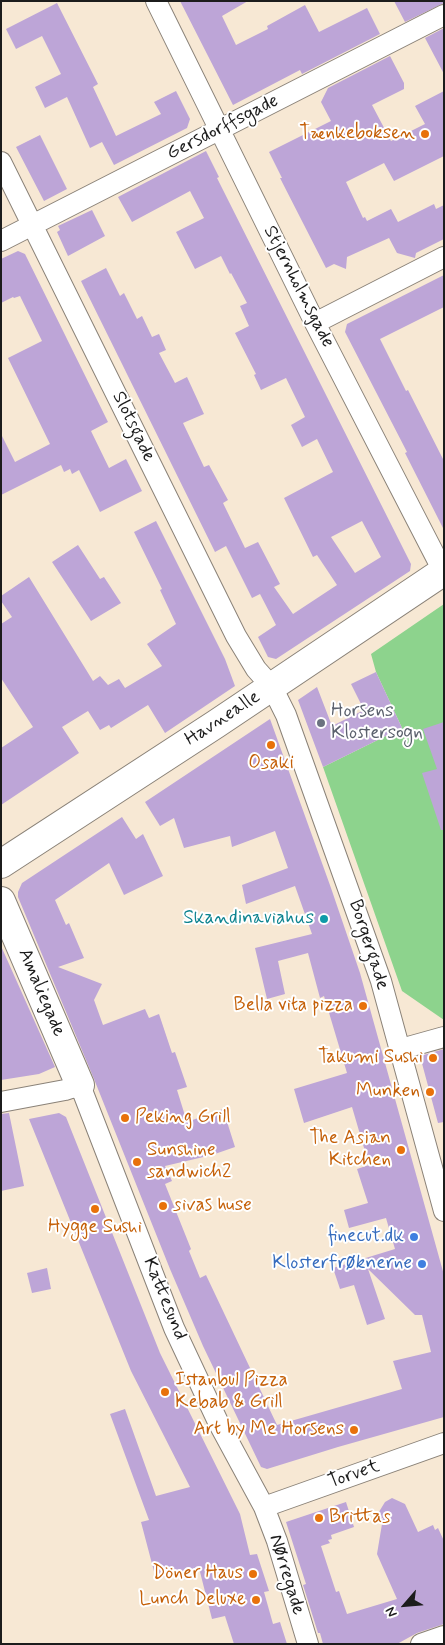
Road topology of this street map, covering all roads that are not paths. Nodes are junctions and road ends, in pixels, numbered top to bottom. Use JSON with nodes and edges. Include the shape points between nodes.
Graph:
{"nodes":[{"id":1,"x":156,"y":1,"type":"edge"},
{"id":2,"x":444,"y":16,"type":"edge"},
{"id":3,"x":220,"y":130,"type":"junction"},
{"id":4,"x":1,"y":162,"type":"edge"},
{"id":5,"x":33,"y":225,"type":"junction"},
{"id":6,"x":1,"y":241,"type":"edge"},
{"id":7,"x":444,"y":257,"type":"edge"},
{"id":8,"x":315,"y":324,"type":"junction"},
{"id":9,"x":444,"y":571,"type":"edge"},
{"id":10,"x":272,"y":687,"type":"junction"},
{"id":11,"x":1,"y":864,"type":"edge"},
{"id":12,"x":1,"y":901,"type":"edge"},
{"id":13,"x":9,"y":940,"type":"edge"},
{"id":14,"x":444,"y":1037,"type":"edge"},
{"id":15,"x":401,"y":1050,"type":"junction"},
{"id":16,"x":80,"y":1084,"type":"junction"},
{"id":17,"x":1,"y":1102,"type":"edge"},
{"id":18,"x":444,"y":1211,"type":"edge"},
{"id":19,"x":444,"y":1443,"type":"edge"},
{"id":20,"x":264,"y":1507,"type":"junction"},
{"id":21,"x":444,"y":1636,"type":"edge"},
{"id":22,"x":308,"y":1644,"type":"edge"},
{"id":23,"x":421,"y":1644,"type":"edge"}],
"edges":[{"from":1,"to":3,"type":"street","name":"Stjernholmsgade"},
{"from":2,"to":3,"type":"street","name":"Gersdorffsgade"},
{"from":3,"to":5,"type":"street","name":"Gersdorffsgade"},
{"from":3,"to":8,"type":"street","name":"Stjernholmsgade"},
{"from":4,"to":5,"type":"street","name":"Slotsgade"},
{"from":5,"to":6,"type":"street","name":"Gersdorffsgade"},
{"from":5,"to":10,"type":"street","name":"Slotsgade","via":[[236,636],[256,669]]},
{"from":7,"to":8,"type":"street"},
{"from":8,"to":9,"type":"street","name":"Stjernholmsgade"},
{"from":9,"to":10,"type":"street","name":"Havnealle"},
{"from":10,"to":11,"type":"street","name":"Havnealle"},
{"from":10,"to":15,"type":"street","name":"Borgergade","via":[[286,715],[354,901]]},
{"from":12,"to":13,"type":"street","name":"Amaliegade"},
{"from":13,"to":16,"type":"street","name":"Amaliegade"},
{"from":14,"to":15,"type":"street"},
{"from":15,"to":18,"type":"street","name":"Borgergade"},
{"from":16,"to":17,"type":"street","via":[[65,1090]]},
{"from":16,"to":20,"type":"street","name":"Kattesund","via":[[174,1328]]},
{"from":19,"to":20,"type":"street","name":"Torvet"},
{"from":20,"to":22,"type":"street","name":"Nørregade"},
{"from":21,"to":23,"type":"street"}]}
